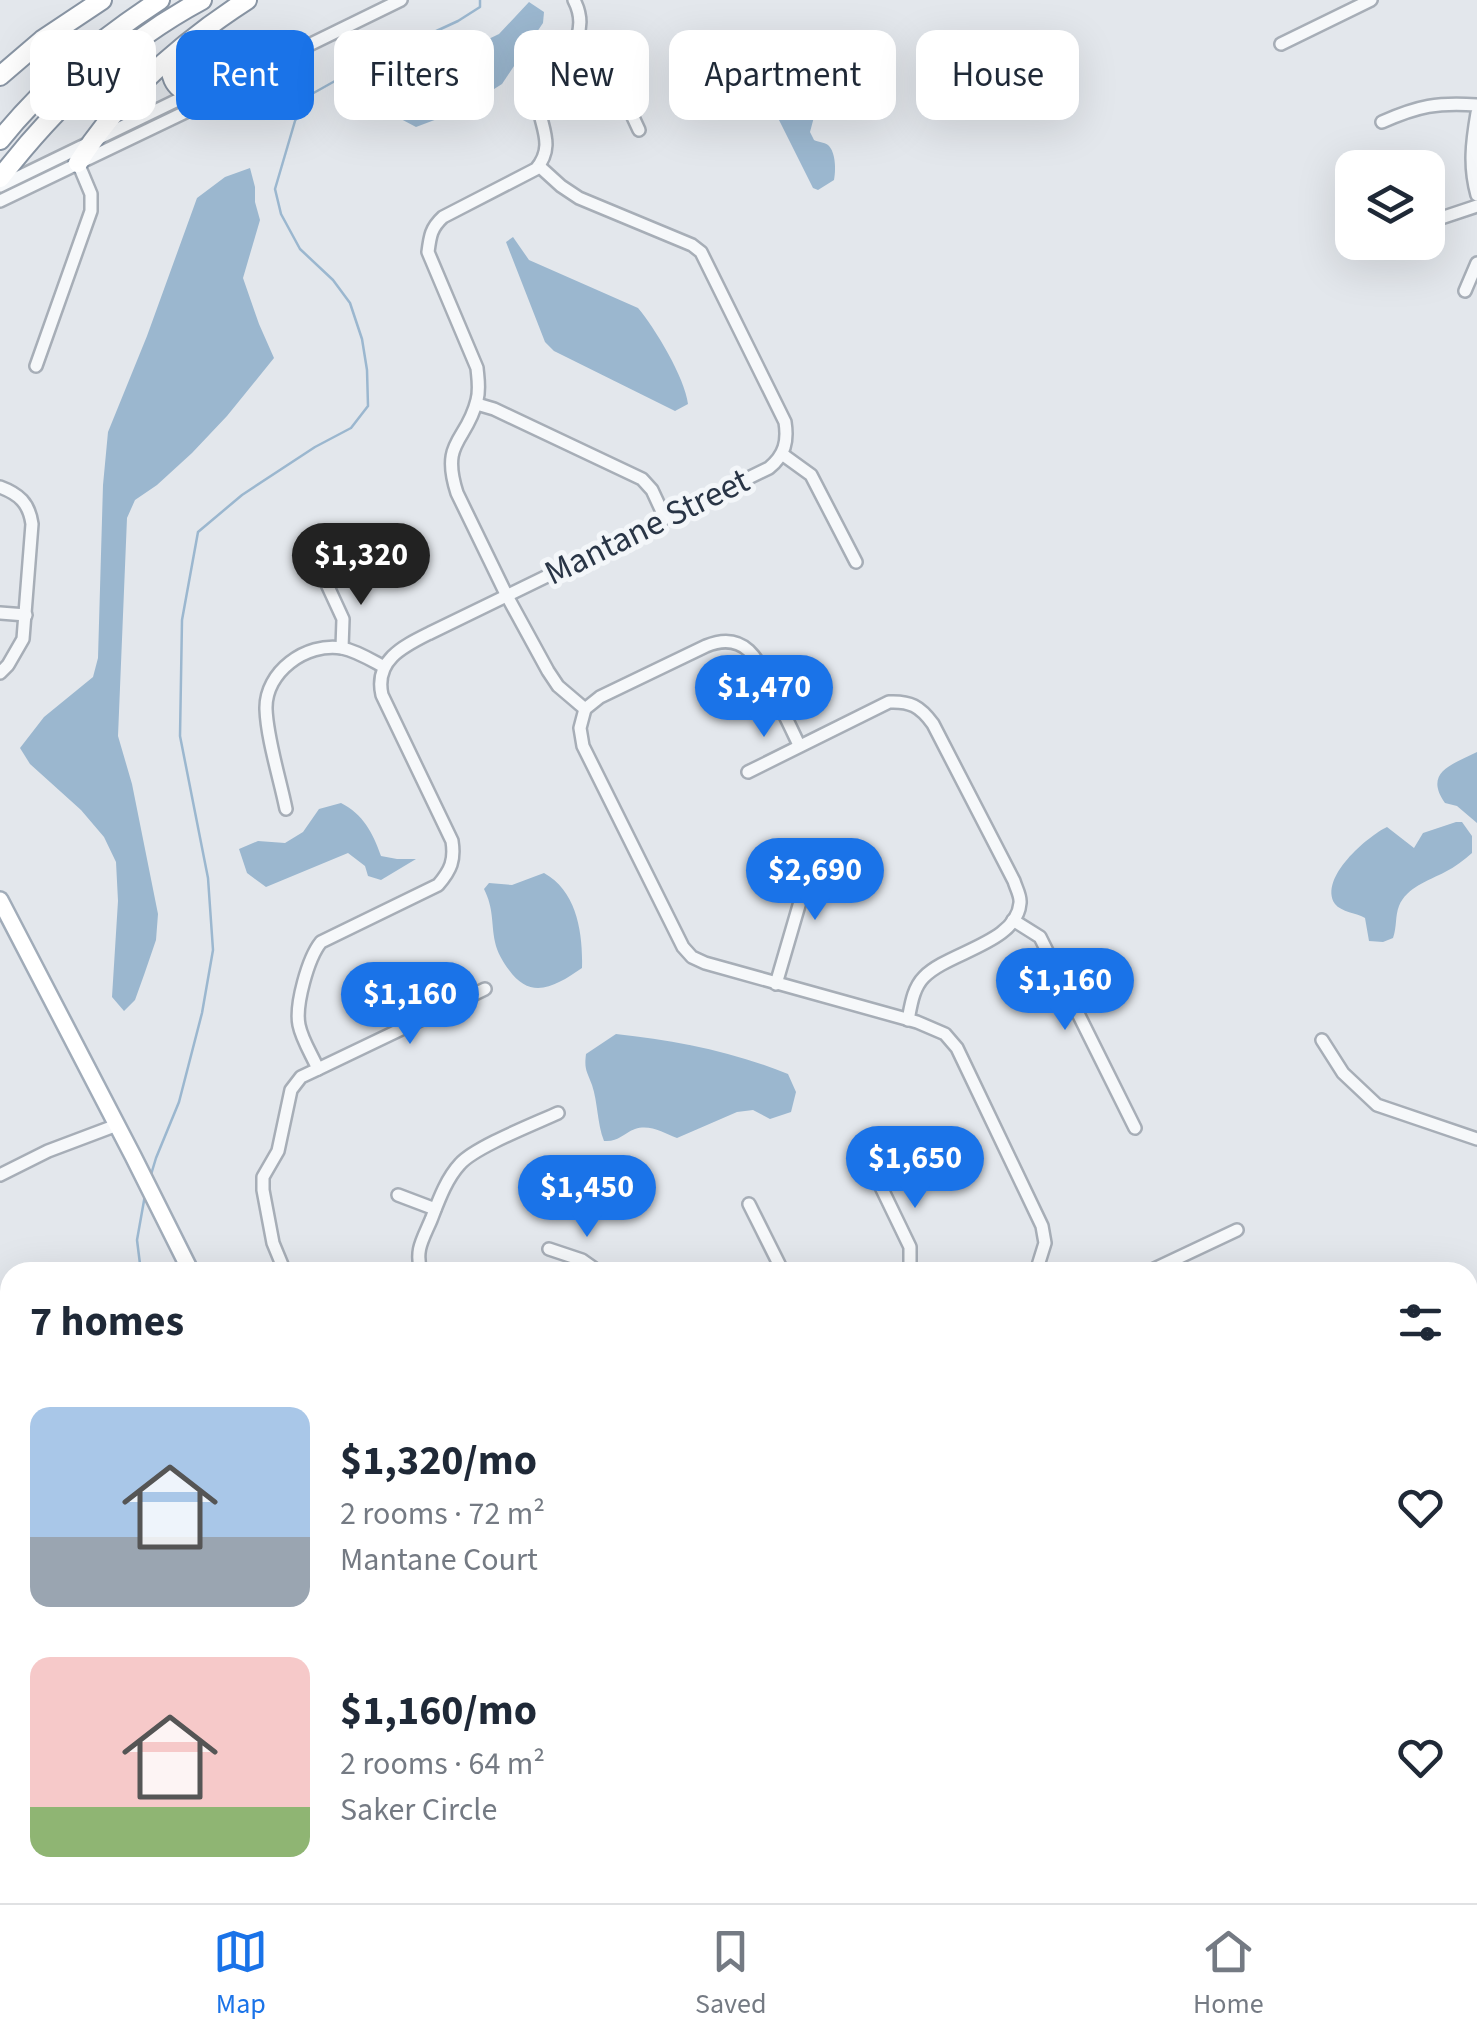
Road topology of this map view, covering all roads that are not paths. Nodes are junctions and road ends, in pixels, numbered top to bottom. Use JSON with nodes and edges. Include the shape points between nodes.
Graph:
{"nodes":[{"id":1,"x":102,"y":0,"type":"edge"},
{"id":2,"x":160,"y":0,"type":"edge"},
{"id":3,"x":202,"y":0,"type":"edge"},
{"id":4,"x":246,"y":0,"type":"edge"},
{"id":5,"x":401,"y":0,"type":"edge"},
{"id":6,"x":574,"y":0,"type":"edge"},
{"id":7,"x":1371,"y":0,"type":"edge"},
{"id":8,"x":580,"y":30,"type":"edge"},
{"id":9,"x":314,"y":43,"type":"edge"},
{"id":10,"x":1281,"y":44,"type":"dead end"},
{"id":11,"x":172,"y":57,"type":"junction"},
{"id":12,"x":0,"y":76,"type":"edge"},
{"id":13,"x":176,"y":83,"type":"edge"},
{"id":14,"x":176,"y":100,"type":"edge"},
{"id":15,"x":1477,"y":109,"type":"edge"},
{"id":16,"x":176,"y":116,"type":"edge"},
{"id":17,"x":543,"y":120,"type":"edge"},
{"id":18,"x":634,"y":120,"type":"edge"},
{"id":19,"x":1382,"y":122,"type":"dead end"},
{"id":20,"x":639,"y":130,"type":"dead end"},
{"id":21,"x":0,"y":140,"type":"edge"},
{"id":22,"x":92,"y":141,"type":"junction"},
{"id":23,"x":78,"y":163,"type":"junction"},
{"id":24,"x":539,"y":166,"type":"junction"},
{"id":25,"x":0,"y":178,"type":"edge"},
{"id":26,"x":0,"y":186,"type":"edge"},
{"id":27,"x":1477,"y":195,"type":"edge"},
{"id":28,"x":0,"y":201,"type":"edge"},
{"id":29,"x":1477,"y":206,"type":"edge"},
{"id":30,"x":1445,"y":217,"type":"edge"},
{"id":31,"x":1477,"y":263,"type":"edge"},
{"id":32,"x":1465,"y":291,"type":"dead end"},
{"id":33,"x":36,"y":366,"type":"dead end"},
{"id":34,"x":477,"y":404,"type":"junction"},
{"id":35,"x":782,"y":454,"type":"junction"},
{"id":36,"x":0,"y":487,"type":"edge"},
{"id":37,"x":665,"y":518,"type":"junction"},
{"id":38,"x":856,"y":562,"type":"dead end"},
{"id":39,"x":325,"y":580,"type":"dead end"},
{"id":40,"x":507,"y":596,"type":"junction"},
{"id":41,"x":0,"y":612,"type":"edge"},
{"id":42,"x":26,"y":615,"type":"junction"},
{"id":43,"x":342,"y":648,"type":"junction"},
{"id":44,"x":384,"y":668,"type":"junction"},
{"id":45,"x":0,"y":674,"type":"edge"},
{"id":46,"x":586,"y":710,"type":"junction"},
{"id":47,"x":799,"y":745,"type":"junction"},
{"id":48,"x":748,"y":772,"type":"dead end"},
{"id":49,"x":286,"y":809,"type":"dead end"},
{"id":50,"x":856,"y":860,"type":"dead end"},
{"id":51,"x":0,"y":900,"type":"edge"},
{"id":52,"x":4,"y":918,"type":"edge"},
{"id":53,"x":1013,"y":920,"type":"junction"},
{"id":54,"x":776,"y":984,"type":"junction"},
{"id":55,"x":485,"y":989,"type":"dead end"},
{"id":56,"x":908,"y":1020,"type":"junction"},
{"id":57,"x":1322,"y":1040,"type":"dead end"},
{"id":58,"x":318,"y":1069,"type":"junction"},
{"id":59,"x":558,"y":1113,"type":"dead end"},
{"id":60,"x":117,"y":1125,"type":"junction"},
{"id":61,"x":1134,"y":1128,"type":"dead end"},
{"id":62,"x":1477,"y":1139,"type":"edge"},
{"id":63,"x":868,"y":1160,"type":"dead end"},
{"id":64,"x":0,"y":1175,"type":"edge"},
{"id":65,"x":398,"y":1195,"type":"dead end"},
{"id":66,"x":749,"y":1204,"type":"dead end"},
{"id":67,"x":434,"y":1208,"type":"junction"},
{"id":68,"x":1237,"y":1230,"type":"dead end"},
{"id":69,"x":549,"y":1249,"type":"dead end"},
{"id":70,"x":186,"y":1262,"type":"edge"},
{"id":71,"x":281,"y":1262,"type":"edge"},
{"id":72,"x":418,"y":1262,"type":"edge"},
{"id":73,"x":585,"y":1262,"type":"edge"},
{"id":74,"x":778,"y":1262,"type":"edge"},
{"id":75,"x":911,"y":1262,"type":"edge"},
{"id":76,"x":1040,"y":1262,"type":"edge"},
{"id":77,"x":1169,"y":1262,"type":"edge"}],
"edges":[{"from":1,"to":12,"type":"highway"},
{"from":2,"to":21,"type":"highway","via":[[86,54]]},
{"from":3,"to":25,"type":"highway","via":[[97,72],[46,120]]},
{"from":4,"to":11,"type":"highway"},
{"from":5,"to":9,"type":"street"},
{"from":6,"to":8,"type":"street"},
{"from":7,"to":10,"type":"street"},
{"from":11,"to":13,"type":"highway"},
{"from":11,"to":22,"type":"highway"},
{"from":14,"to":22,"type":"street"},
{"from":15,"to":19,"type":"street","via":[[1427,105]]},
{"from":15,"to":27,"type":"street","via":[[1471,158]]},
{"from":16,"to":23,"type":"street"},
{"from":17,"to":24,"type":"street"},
{"from":18,"to":20,"type":"street"},
{"from":22,"to":23,"type":"highway"},
{"from":22,"to":26,"type":"street"},
{"from":23,"to":28,"type":"street"},
{"from":23,"to":33,"type":"street","via":[[91,211]]},
{"from":24,"to":34,"type":"street","via":[[443,216],[430,233],[428,252],[476,368]]},
{"from":24,"to":35,"type":"street","via":[[579,198],[701,252],[785,422]]},
{"from":29,"to":30,"type":"street"},
{"from":31,"to":32,"type":"street"},
{"from":34,"to":37,"type":"street","via":[[642,480]]},
{"from":34,"to":40,"type":"street","via":[[452,452],[452,478]]},
{"from":35,"to":37,"type":"street","name":"Mantane Street","via":[[769,468]]},
{"from":35,"to":38,"type":"street","via":[[811,475]]},
{"from":36,"to":42,"type":"street","via":[[22,499],[30,514]]},
{"from":37,"to":40,"type":"street","name":"Mantane Street"},
{"from":39,"to":43,"type":"street","via":[[343,619]]},
{"from":40,"to":44,"type":"street","name":"Mantane Street","via":[[404,646]]},
{"from":40,"to":46,"type":"street","via":[[558,686]]},
{"from":41,"to":42,"type":"street"},
{"from":42,"to":45,"type":"street","via":[[23,638]]},
{"from":43,"to":44,"type":"street"},
{"from":43,"to":49,"type":"street","via":[[296,658],[269,692],[266,707]]},
{"from":44,"to":58,"type":"street","via":[[382,695],[452,841],[453,860],[438,884],[314,950],[298,1021]]},
{"from":46,"to":47,"type":"street","via":[[706,646],[730,642],[757,660]]},
{"from":46,"to":54,"type":"street","via":[[583,746],[683,947],[698,960]]},
{"from":47,"to":48,"type":"street"},
{"from":47,"to":53,"type":"street","via":[[888,702],[922,708],[1014,881],[1021,901]]},
{"from":50,"to":54,"type":"street","via":[[802,895]]},
{"from":51,"to":52,"type":"main road"},
{"from":52,"to":60,"type":"main road"},
{"from":53,"to":56,"type":"street","via":[[1004,932],[928,973],[915,990]]},
{"from":53,"to":61,"type":"street","via":[[1040,937]]},
{"from":54,"to":56,"type":"street"},
{"from":55,"to":58,"type":"street"},
{"from":56,"to":76,"type":"street","via":[[945,1034],[958,1048],[1044,1231]]},
{"from":57,"to":62,"type":"street","via":[[1377,1105]]},
{"from":58,"to":71,"type":"street","via":[[292,1090],[278,1151],[263,1177]]},
{"from":59,"to":67,"type":"street","via":[[460,1163]]},
{"from":60,"to":64,"type":"street"},
{"from":60,"to":70,"type":"main road"},
{"from":63,"to":75,"type":"street"},
{"from":65,"to":67,"type":"street"},
{"from":66,"to":74,"type":"street"},
{"from":67,"to":72,"type":"street"},
{"from":68,"to":77,"type":"street"},
{"from":69,"to":73,"type":"street"}]}
